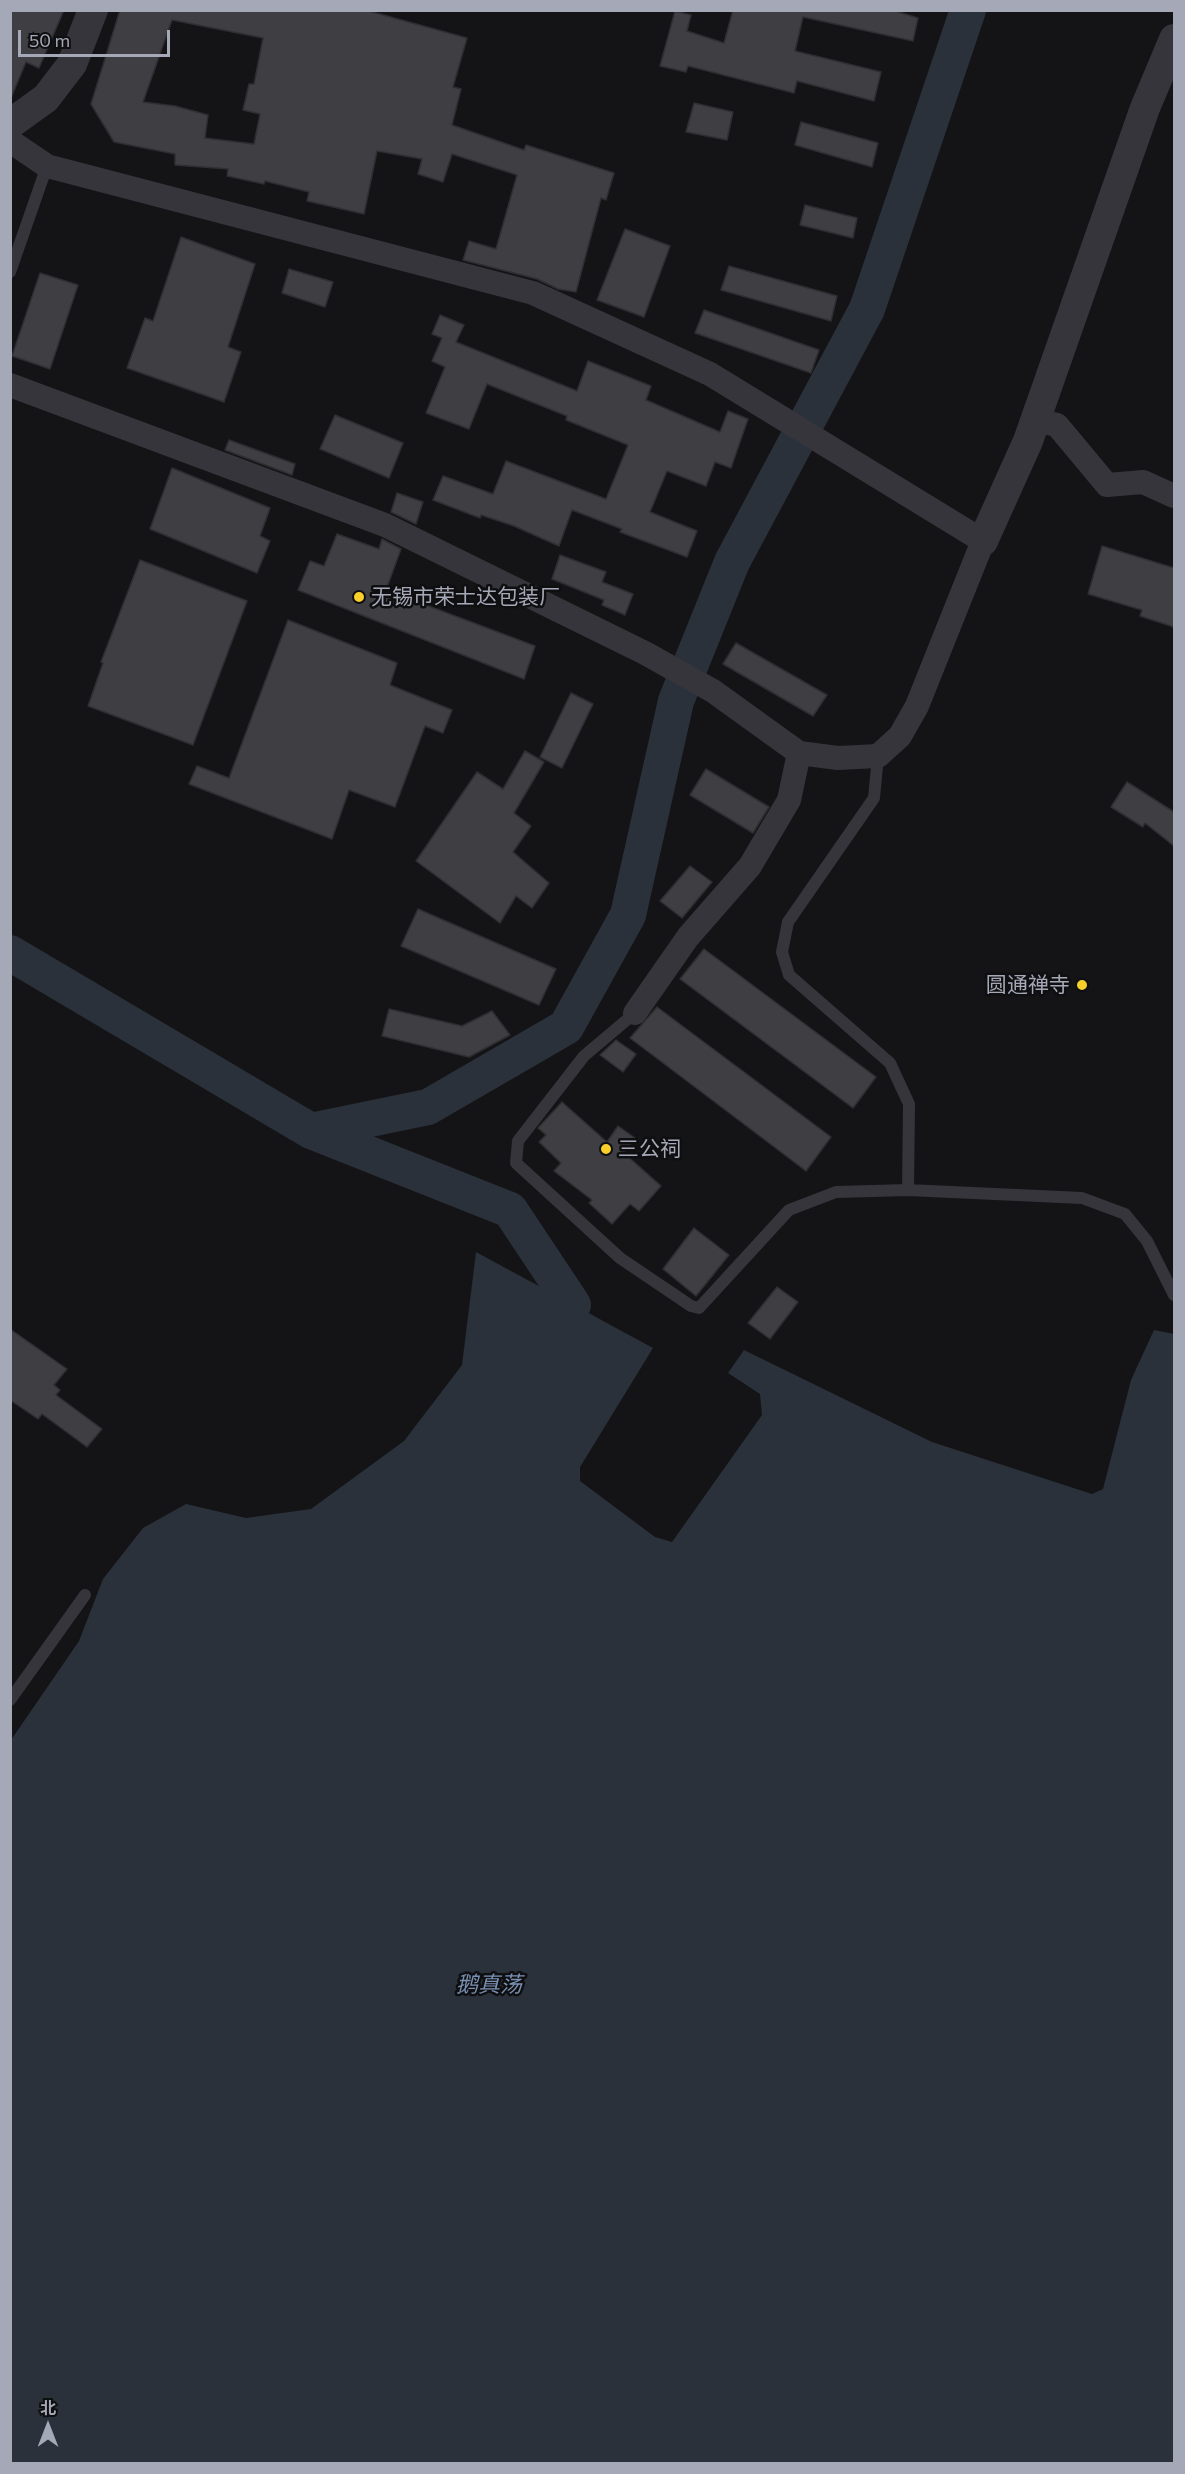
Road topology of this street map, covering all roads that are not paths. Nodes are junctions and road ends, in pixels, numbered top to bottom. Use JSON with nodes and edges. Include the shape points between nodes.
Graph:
{"nodes":[{"id":1,"x":93,"y":10,"type":"edge"},
{"id":2,"x":1174,"y":39,"type":"edge"},
{"id":3,"x":10,"y":124,"type":"edge"},
{"id":4,"x":10,"y":141,"type":"edge"},
{"id":5,"x":46,"y":166,"type":"junction"},
{"id":6,"x":10,"y":272,"type":"edge"},
{"id":7,"x":10,"y":385,"type":"edge"},
{"id":8,"x":1035,"y":420,"type":"junction"},
{"id":9,"x":1174,"y":496,"type":"edge"},
{"id":10,"x":983,"y":541,"type":"junction"},
{"id":11,"x":799,"y":753,"type":"junction"},
{"id":12,"x":879,"y":756,"type":"junction"},
{"id":13,"x":636,"y":1013,"type":"joint"},
{"id":14,"x":908,"y":1190,"type":"junction"},
{"id":15,"x":1174,"y":1295,"type":"edge"},
{"id":16,"x":85,"y":1595,"type":"dead end"},
{"id":17,"x":10,"y":1700,"type":"edge"}],
"edges":[{"from":1,"to":3,"type":"street","via":[[72,64],[46,98]]},
{"from":2,"to":8,"type":"street","via":[[1145,108]]},
{"from":4,"to":5,"type":"street"},
{"from":5,"to":6,"type":"lane"},
{"from":5,"to":10,"type":"street","via":[[532,293],[710,374]]},
{"from":7,"to":11,"type":"street","via":[[385,525],[645,653],[713,691]]},
{"from":8,"to":9,"type":"street","via":[[1057,425],[1107,485],[1143,482]]},
{"from":8,"to":10,"type":"street"},
{"from":10,"to":12,"type":"street","via":[[917,706],[900,736]]},
{"from":11,"to":12,"type":"street","via":[[838,758]]},
{"from":11,"to":13,"type":"street","via":[[789,800],[750,866],[688,937]]},
{"from":12,"to":14,"type":"lane","via":[[874,798],[788,922],[782,952],[789,975],[890,1063],[909,1104]]},
{"from":13,"to":14,"type":"lane","via":[[584,1056],[518,1142],[516,1163],[621,1258],[691,1306],[699,1308],[789,1210],[836,1192]]},
{"from":14,"to":15,"type":"lane","via":[[1082,1198],[1125,1214],[1148,1241]]},
{"from":16,"to":17,"type":"lane"}]}
